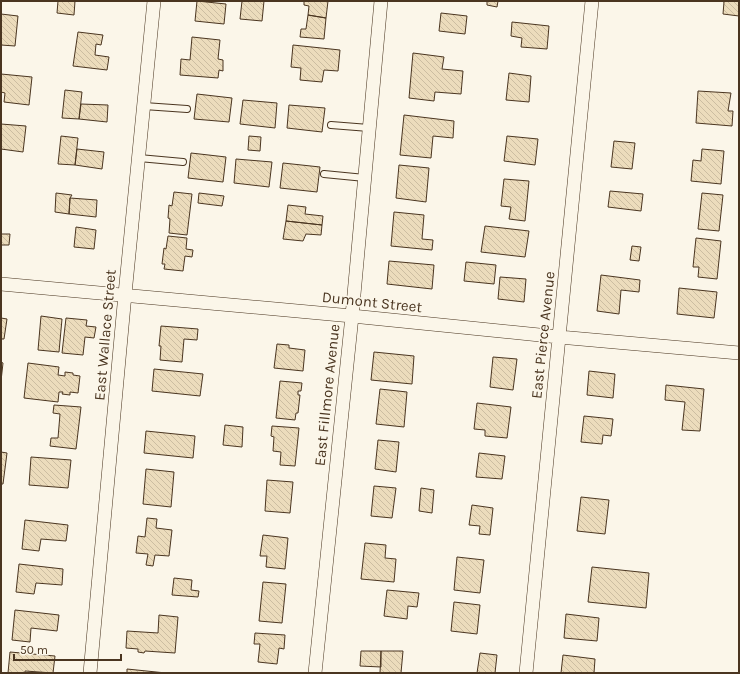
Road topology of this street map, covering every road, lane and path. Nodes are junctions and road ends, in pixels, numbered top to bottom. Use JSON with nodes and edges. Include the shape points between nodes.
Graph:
{"nodes":[{"id":1,"x":154,"y":1,"type":"edge"},
{"id":2,"x":381,"y":1,"type":"edge"},
{"id":3,"x":592,"y":1,"type":"edge"},
{"id":4,"x":144,"y":106,"type":"junction"},
{"id":5,"x":187,"y":109,"type":"dead end"},
{"id":6,"x":331,"y":125,"type":"dead end"},
{"id":7,"x":369,"y":128,"type":"junction"},
{"id":8,"x":139,"y":158,"type":"junction"},
{"id":9,"x":183,"y":162,"type":"dead end"},
{"id":10,"x":324,"y":174,"type":"dead end"},
{"id":11,"x":364,"y":178,"type":"junction"},
{"id":12,"x":1,"y":284,"type":"edge"},
{"id":13,"x":124,"y":294,"type":"junction"},
{"id":14,"x":352,"y":316,"type":"junction"},
{"id":15,"x":559,"y":337,"type":"junction"},
{"id":16,"x":739,"y":353,"type":"edge"},
{"id":17,"x":90,"y":673,"type":"edge"},
{"id":18,"x":315,"y":673,"type":"edge"},
{"id":19,"x":526,"y":673,"type":"edge"}],
"edges":[{"from":1,"to":4,"type":"street","name":"East Wallace Street"},
{"from":2,"to":7,"type":"street","name":"East Fillmore Avenue"},
{"from":3,"to":15,"type":"street","name":"East Pierce Avenue"},
{"from":4,"to":5,"type":"lane"},
{"from":4,"to":8,"type":"street","name":"East Wallace Street"},
{"from":6,"to":7,"type":"lane"},
{"from":7,"to":11,"type":"street","name":"East Fillmore Avenue"},
{"from":8,"to":9,"type":"lane"},
{"from":8,"to":13,"type":"street","name":"East Wallace Street"},
{"from":10,"to":11,"type":"lane"},
{"from":11,"to":14,"type":"street","name":"East Fillmore Avenue"},
{"from":12,"to":13,"type":"street","name":"Dumont Street"},
{"from":13,"to":14,"type":"street","name":"Dumont Street"},
{"from":13,"to":17,"type":"street","name":"East Wallace Street"},
{"from":14,"to":15,"type":"street","name":"Dumont Street"},
{"from":14,"to":18,"type":"street","name":"East Fillmore Avenue"},
{"from":15,"to":16,"type":"street","name":"Dumont Street"},
{"from":15,"to":19,"type":"street","name":"East Pierce Avenue"}]}
